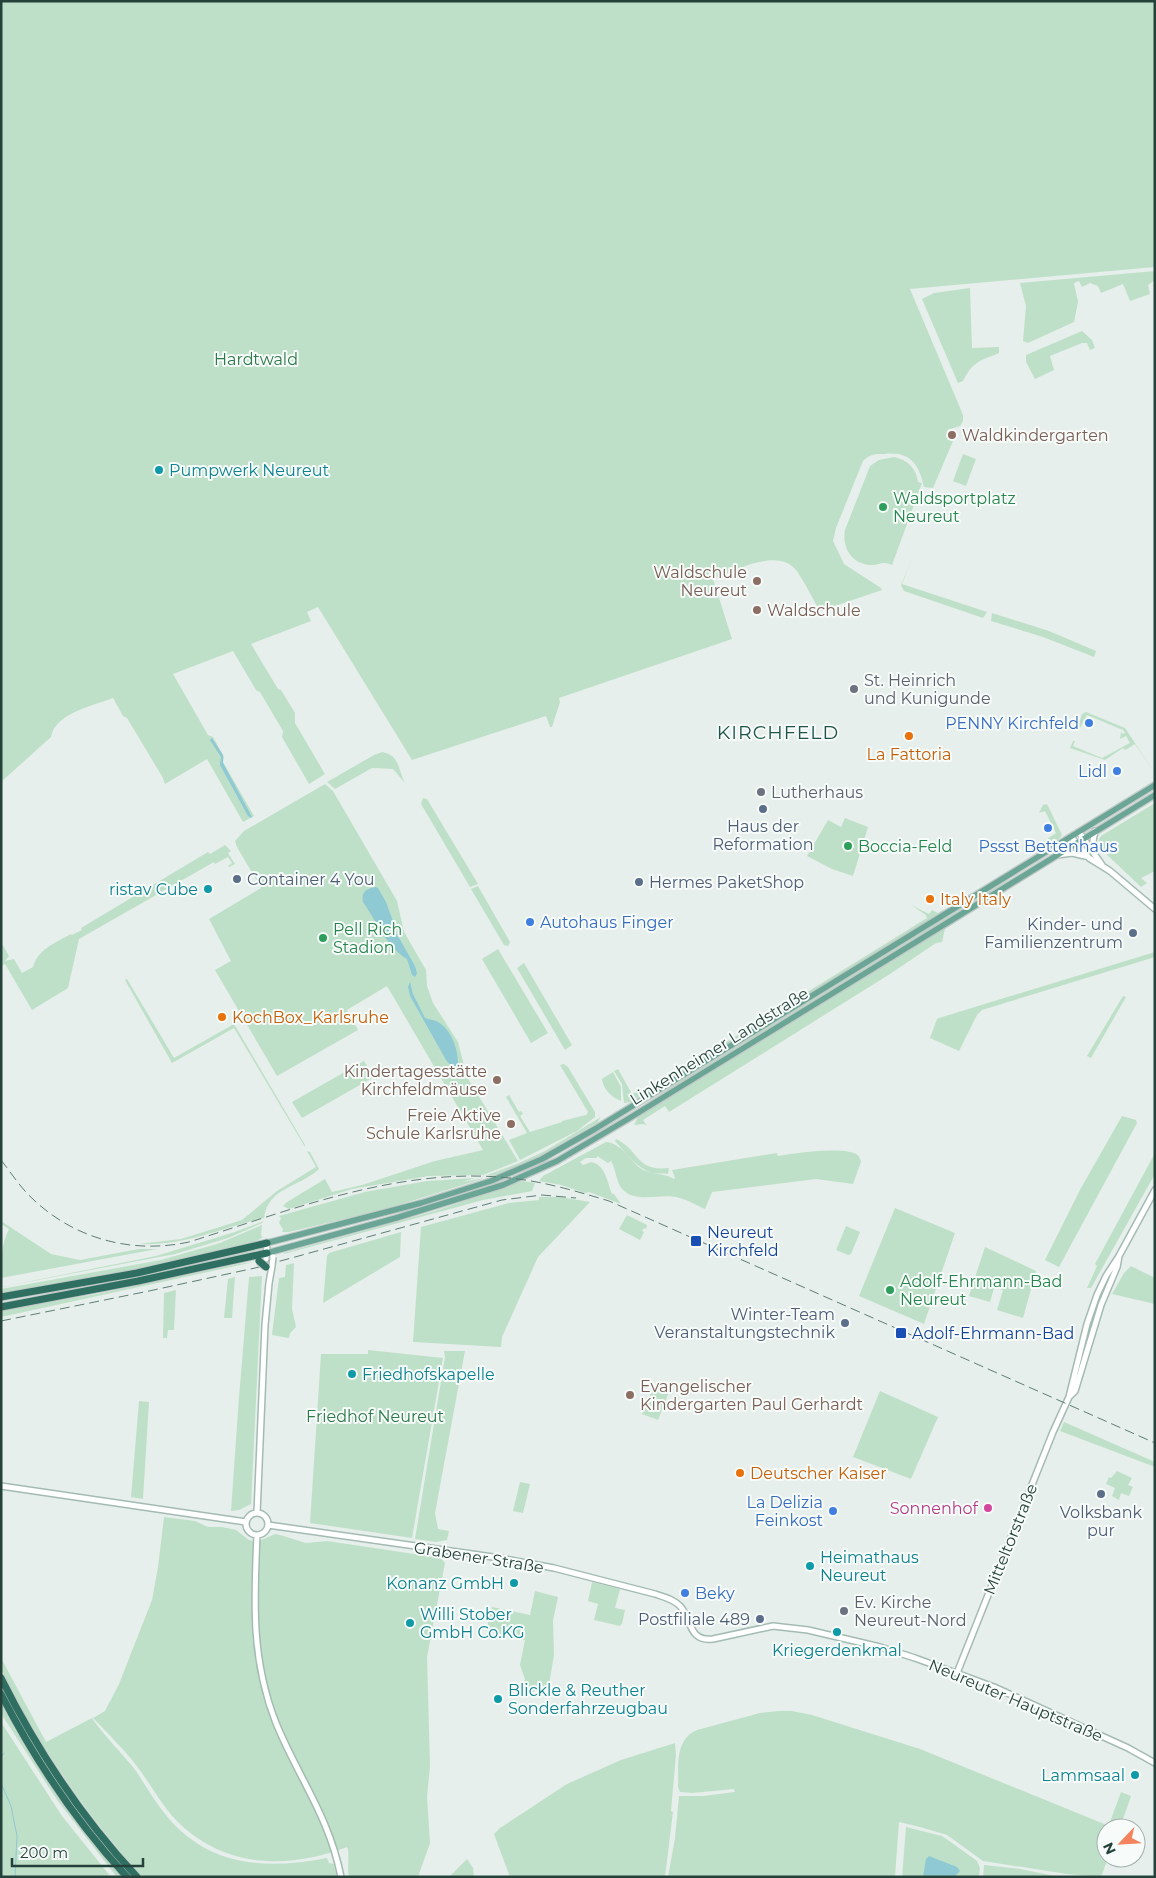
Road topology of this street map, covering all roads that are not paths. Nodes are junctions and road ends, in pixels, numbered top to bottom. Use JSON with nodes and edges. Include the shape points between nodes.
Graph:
{"nodes":[{"id":1,"x":1155,"y":785,"type":"edge"},
{"id":2,"x":1155,"y":794,"type":"edge"},
{"id":3,"x":1095,"y":831,"type":"junction"},
{"id":4,"x":1079,"y":832,"type":"junction"},
{"id":5,"x":1071,"y":837,"type":"junction"},
{"id":6,"x":1083,"y":839,"type":"junction"},
{"id":7,"x":1076,"y":843,"type":"junction"},
{"id":8,"x":1056,"y":855,"type":"junction"},
{"id":9,"x":1096,"y":855,"type":"junction"},
{"id":10,"x":1089,"y":858,"type":"junction"},
{"id":11,"x":1102,"y":865,"type":"junction"},
{"id":12,"x":1155,"y":909,"type":"edge"},
{"id":13,"x":1155,"y":1190,"type":"edge"},
{"id":14,"x":270,"y":1242,"type":"junction"},
{"id":15,"x":268,"y":1256,"type":"junction"},
{"id":16,"x":246,"y":1258,"type":"junction"},
{"id":17,"x":269,"y":1266,"type":"junction"},
{"id":18,"x":1,"y":1297,"type":"edge"},
{"id":19,"x":1,"y":1307,"type":"edge"},
{"id":20,"x":1,"y":1486,"type":"edge"},
{"id":21,"x":257,"y":1513,"type":"junction"},
{"id":22,"x":246,"y":1522,"type":"junction"},
{"id":23,"x":268,"y":1525,"type":"junction"},
{"id":24,"x":257,"y":1535,"type":"junction"},
{"id":25,"x":683,"y":1610,"type":"joint"},
{"id":26,"x":957,"y":1673,"type":"junction"},
{"id":27,"x":1,"y":1678,"type":"edge"},
{"id":28,"x":1,"y":1694,"type":"edge"},
{"id":29,"x":1155,"y":1763,"type":"edge"},
{"id":30,"x":127,"y":1877,"type":"edge"},
{"id":31,"x":137,"y":1877,"type":"edge"},
{"id":32,"x":341,"y":1877,"type":"edge"}],
"edges":[{"from":1,"to":4,"type":"main road","name":"Linkenheimer Landstraße"},
{"from":2,"to":3,"type":"main road","name":"Linkenheimer Landstraße"},
{"from":3,"to":6,"type":"main road","name":"Linkenheimer Landstraße"},
{"from":3,"to":9,"type":"street"},
{"from":4,"to":5,"type":"main road","name":"Linkenheimer Landstraße"},
{"from":4,"to":6,"type":"street"},
{"from":5,"to":7,"type":"street"},
{"from":5,"to":14,"type":"main road","name":"Linkenheimer Landstraße","via":[[542,1159],[499,1178],[430,1200]]},
{"from":6,"to":7,"type":"main road","name":"Linkenheimer Landstraße"},
{"from":6,"to":9,"type":"street"},
{"from":7,"to":8,"type":"main road","name":"Linkenheimer Landstraße"},
{"from":7,"to":10,"type":"street"},
{"from":8,"to":10,"type":"street","via":[[1075,853]]},
{"from":8,"to":15,"type":"main road","name":"Linkenheimer Landstraße","via":[[539,1170],[503,1185]]},
{"from":9,"to":11,"type":"street"},
{"from":10,"to":11,"type":"street"},
{"from":11,"to":12,"type":"street"},
{"from":13,"to":26,"type":"street","name":"Mitteltorstraße","via":[[1119,1256],[1076,1387],[1065,1406]]},
{"from":14,"to":15,"type":"street"},
{"from":14,"to":18,"type":"highway","via":[[137,1273]]},
{"from":15,"to":16,"type":"highway"},
{"from":15,"to":16,"type":"highway"},
{"from":15,"to":17,"type":"highway","bridge":true},
{"from":15,"to":17,"type":"street","bridge":true},
{"from":16,"to":19,"type":"highway"},
{"from":17,"to":21,"type":"street"},
{"from":20,"to":22,"type":"street"},
{"from":21,"to":22,"type":"street","via":[[249,1516]]},
{"from":21,"to":23,"type":"street","via":[[264,1516]]},
{"from":22,"to":24,"type":"street","via":[[248,1530]]},
{"from":23,"to":24,"type":"street"},
{"from":23,"to":25,"type":"street","name":"Grabener Straße","via":[[537,1565],[664,1596]]},
{"from":24,"to":32,"type":"street","via":[[255,1632],[264,1687],[276,1724],[326,1826]]},
{"from":25,"to":26,"type":"street","name":"Neureuter Hauptstraße","via":[[692,1630],[704,1639],[763,1627],[788,1627],[880,1647]]},
{"from":26,"to":29,"type":"street","name":"Neureuter Hauptstraße","via":[[1136,1751]]},
{"from":27,"to":31,"type":"highway","via":[[57,1775],[100,1834]]},
{"from":28,"to":30,"type":"highway","via":[[50,1778],[95,1840]]}]}
